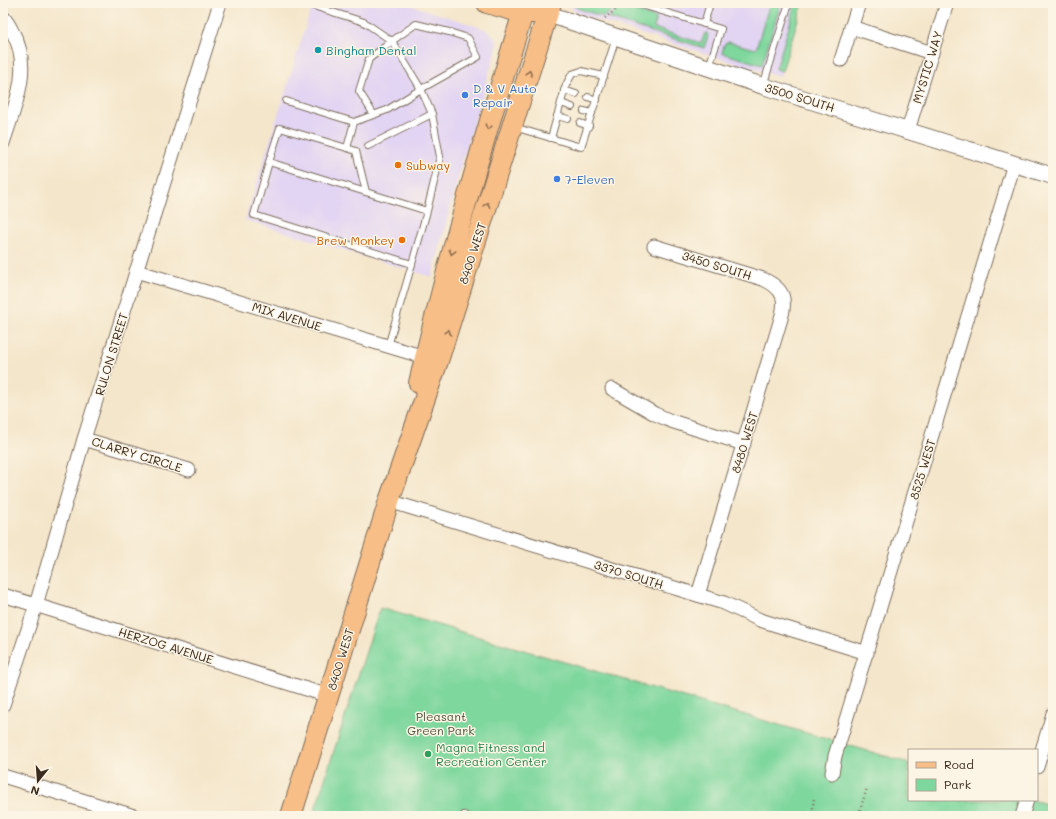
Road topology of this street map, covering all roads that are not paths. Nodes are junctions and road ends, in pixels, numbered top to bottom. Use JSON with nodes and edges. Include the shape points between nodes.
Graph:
{"nodes":[{"id":1,"x":220,"y":3,"type":"edge"},
{"id":2,"x":304,"y":3,"type":"edge"},
{"id":3,"x":487,"y":3,"type":"edge"},
{"id":4,"x":636,"y":3,"type":"edge"},
{"id":5,"x":710,"y":3,"type":"edge"},
{"id":6,"x":789,"y":3,"type":"edge"},
{"id":7,"x":859,"y":3,"type":"edge"},
{"id":8,"x":947,"y":3,"type":"edge"},
{"id":9,"x":526,"y":6,"type":"edge"},
{"id":10,"x":549,"y":8,"type":"edge"},
{"id":11,"x":3,"y":17,"type":"edge"},
{"id":12,"x":704,"y":24,"type":"junction"},
{"id":13,"x":851,"y":27,"type":"junction"},
{"id":14,"x":617,"y":36,"type":"junction"},
{"id":15,"x":392,"y":41,"type":"junction"},
{"id":16,"x":932,"y":52,"type":"junction"},
{"id":17,"x":841,"y":60,"type":"dead end"},
{"id":18,"x":709,"y":68,"type":"junction"},
{"id":19,"x":604,"y":76,"type":"junction"},
{"id":20,"x":764,"y":86,"type":"junction"},
{"id":21,"x":420,"y":89,"type":"junction"},
{"id":22,"x":564,"y":90,"type":"junction"},
{"id":23,"x":576,"y":94,"type":"dead end"},
{"id":24,"x":588,"y":97,"type":"dead end"},
{"id":25,"x":597,"y":100,"type":"junction"},
{"id":26,"x":286,"y":101,"type":"dead end"},
{"id":27,"x":561,"y":103,"type":"junction"},
{"id":28,"x":572,"y":107,"type":"dead end"},
{"id":29,"x":584,"y":111,"type":"dead end"},
{"id":30,"x":592,"y":113,"type":"junction"},
{"id":31,"x":432,"y":114,"type":"junction"},
{"id":32,"x":374,"y":115,"type":"junction"},
{"id":33,"x":557,"y":116,"type":"junction"},
{"id":34,"x":568,"y":119,"type":"dead end"},
{"id":35,"x":354,"y":122,"type":"junction"},
{"id":36,"x":580,"y":123,"type":"dead end"},
{"id":37,"x":588,"y":126,"type":"junction"},
{"id":38,"x":512,"y":127,"type":"junction"},
{"id":39,"x":908,"y":130,"type":"junction"},
{"id":40,"x":551,"y":138,"type":"junction"},
{"id":41,"x":3,"y":143,"type":"edge"},
{"id":42,"x":368,"y":146,"type":"dead end"},
{"id":43,"x":347,"y":148,"type":"junction"},
{"id":44,"x":269,"y":162,"type":"junction"},
{"id":45,"x":1014,"y":164,"type":"junction"},
{"id":46,"x":1053,"y":176,"type":"edge"},
{"id":47,"x":366,"y":192,"type":"junction"},
{"id":48,"x":427,"y":211,"type":"junction"},
{"id":49,"x":654,"y":246,"type":"dead end"},
{"id":50,"x":412,"y":264,"type":"junction"},
{"id":51,"x":136,"y":271,"type":"junction"},
{"id":52,"x":778,"y":289,"type":"joint"},
{"id":53,"x":388,"y":346,"type":"junction"},
{"id":54,"x":432,"y":359,"type":"junction"},
{"id":55,"x":612,"y":389,"type":"dead end"},
{"id":56,"x":84,"y":439,"type":"junction"},
{"id":57,"x":744,"y":444,"type":"junction"},
{"id":58,"x":189,"y":470,"type":"dead end"},
{"id":59,"x":389,"y":501,"type":"junction"},
{"id":60,"x":3,"y":595,"type":"edge"},
{"id":61,"x":698,"y":595,"type":"junction"},
{"id":62,"x":36,"y":605,"type":"junction"},
{"id":63,"x":867,"y":653,"type":"junction"},
{"id":64,"x":329,"y":696,"type":"junction"},
{"id":65,"x":3,"y":705,"type":"edge"},
{"id":66,"x":1053,"y":714,"type":"edge"},
{"id":67,"x":1038,"y":764,"type":"edge"},
{"id":68,"x":832,"y":773,"type":"dead end"},
{"id":69,"x":3,"y":776,"type":"edge"},
{"id":70,"x":1027,"y":801,"type":"edge"},
{"id":71,"x":134,"y":816,"type":"edge"},
{"id":72,"x":291,"y":816,"type":"edge"},
{"id":73,"x":1022,"y":816,"type":"edge"}],
"edges":[{"from":1,"to":51,"type":"street","name":"RULON STREET"},
{"from":2,"to":15,"type":"lane","via":[[364,22]]},
{"from":3,"to":9,"type":"main road","name":"3500 SOUTH"},
{"from":4,"to":12,"type":"lane"},
{"from":5,"to":12,"type":"lane"},
{"from":6,"to":20,"type":"lane"},
{"from":7,"to":13,"type":"street"},
{"from":8,"to":16,"type":"street","name":"MYSTIC WAY"},
{"from":9,"to":10,"type":"main road","name":"3500 SOUTH"},
{"from":9,"to":54,"type":"main road","name":"8400 WEST","one_way":true,"via":[[457,234]]},
{"from":10,"to":14,"type":"street","name":"3500 SOUTH"},
{"from":38,"to":10,"type":"main road","name":"8400 WEST","one_way":true},
{"from":11,"to":41,"type":"street","via":[[18,40],[22,76]]},
{"from":12,"to":18,"type":"lane","via":[[720,29]]},
{"from":13,"to":16,"type":"street"},
{"from":13,"to":17,"type":"street"},
{"from":14,"to":18,"type":"street","name":"3500 SOUTH"},
{"from":14,"to":19,"type":"lane"},
{"from":15,"to":21,"type":"lane"},
{"from":15,"to":21,"type":"lane","via":[[416,24],[468,38],[478,57]]},
{"from":15,"to":32,"type":"lane","via":[[369,59],[359,91]]},
{"from":16,"to":39,"type":"street","name":"MYSTIC WAY"},
{"from":18,"to":20,"type":"street","name":"3500 SOUTH"},
{"from":19,"to":22,"type":"lane","via":[[581,71],[572,74]]},
{"from":19,"to":25,"type":"lane"},
{"from":20,"to":39,"type":"street","name":"3500 SOUTH"},
{"from":21,"to":31,"type":"lane"},
{"from":21,"to":32,"type":"lane","via":[[387,110]]},
{"from":22,"to":23,"type":"lane"},
{"from":22,"to":27,"type":"lane"},
{"from":24,"to":25,"type":"lane"},
{"from":25,"to":30,"type":"lane"},
{"from":26,"to":35,"type":"lane"},
{"from":27,"to":28,"type":"lane"},
{"from":27,"to":33,"type":"lane"},
{"from":29,"to":30,"type":"lane"},
{"from":30,"to":37,"type":"lane"},
{"from":31,"to":42,"type":"lane"},
{"from":31,"to":48,"type":"lane","via":[[440,157]]},
{"from":32,"to":35,"type":"lane"},
{"from":33,"to":34,"type":"lane"},
{"from":33,"to":40,"type":"lane"},
{"from":35,"to":43,"type":"lane"},
{"from":36,"to":37,"type":"lane"},
{"from":37,"to":40,"type":"lane","via":[[581,147]]},
{"from":38,"to":40,"type":"lane"},
{"from":54,"to":38,"type":"main road","name":"8400 WEST","one_way":true},
{"from":39,"to":45,"type":"street","name":"3500 SOUTH"},
{"from":43,"to":44,"type":"lane","via":[[280,128]]},
{"from":43,"to":47,"type":"lane","via":[[356,151]]},
{"from":44,"to":47,"type":"lane"},
{"from":44,"to":50,"type":"lane","via":[[254,215]]},
{"from":45,"to":46,"type":"street","name":"3500 SOUTH"},
{"from":45,"to":63,"type":"street","name":"8525 WEST"},
{"from":47,"to":48,"type":"lane"},
{"from":48,"to":50,"type":"lane"},
{"from":49,"to":52,"type":"street","name":"3450 SOUTH","via":[[763,279]]},
{"from":50,"to":53,"type":"lane"},
{"from":51,"to":53,"type":"street","name":"MIX AVENUE"},
{"from":51,"to":56,"type":"street","name":"RULON STREET"},
{"from":52,"to":57,"type":"street","name":"8480 WEST","via":[[783,296],[783,314]]},
{"from":53,"to":54,"type":"street","name":"MIX AVENUE"},
{"from":54,"to":59,"type":"main road","name":"8400 WEST","via":[[410,422]]},
{"from":55,"to":57,"type":"street","via":[[654,414]]},
{"from":56,"to":58,"type":"street","name":"CLARRY CIRCLE"},
{"from":56,"to":62,"type":"street","name":"RULON STREET"},
{"from":57,"to":61,"type":"street","name":"8480 WEST"},
{"from":59,"to":61,"type":"street","name":"3370 SOUTH"},
{"from":59,"to":64,"type":"main road","name":"8400 WEST"},
{"from":60,"to":62,"type":"street","name":"HERZOG AVENUE"},
{"from":61,"to":63,"type":"street","name":"3370 SOUTH","via":[[724,603],[760,620]]},
{"from":62,"to":64,"type":"street","name":"HERZOG AVENUE"},
{"from":62,"to":65,"type":"street","name":"RULON STREET"},
{"from":63,"to":68,"type":"street","name":"8525 WEST"},
{"from":64,"to":72,"type":"main road","name":"8400 WEST"},
{"from":66,"to":67,"type":"street"},
{"from":69,"to":71,"type":"street"},
{"from":70,"to":73,"type":"street"}]}
